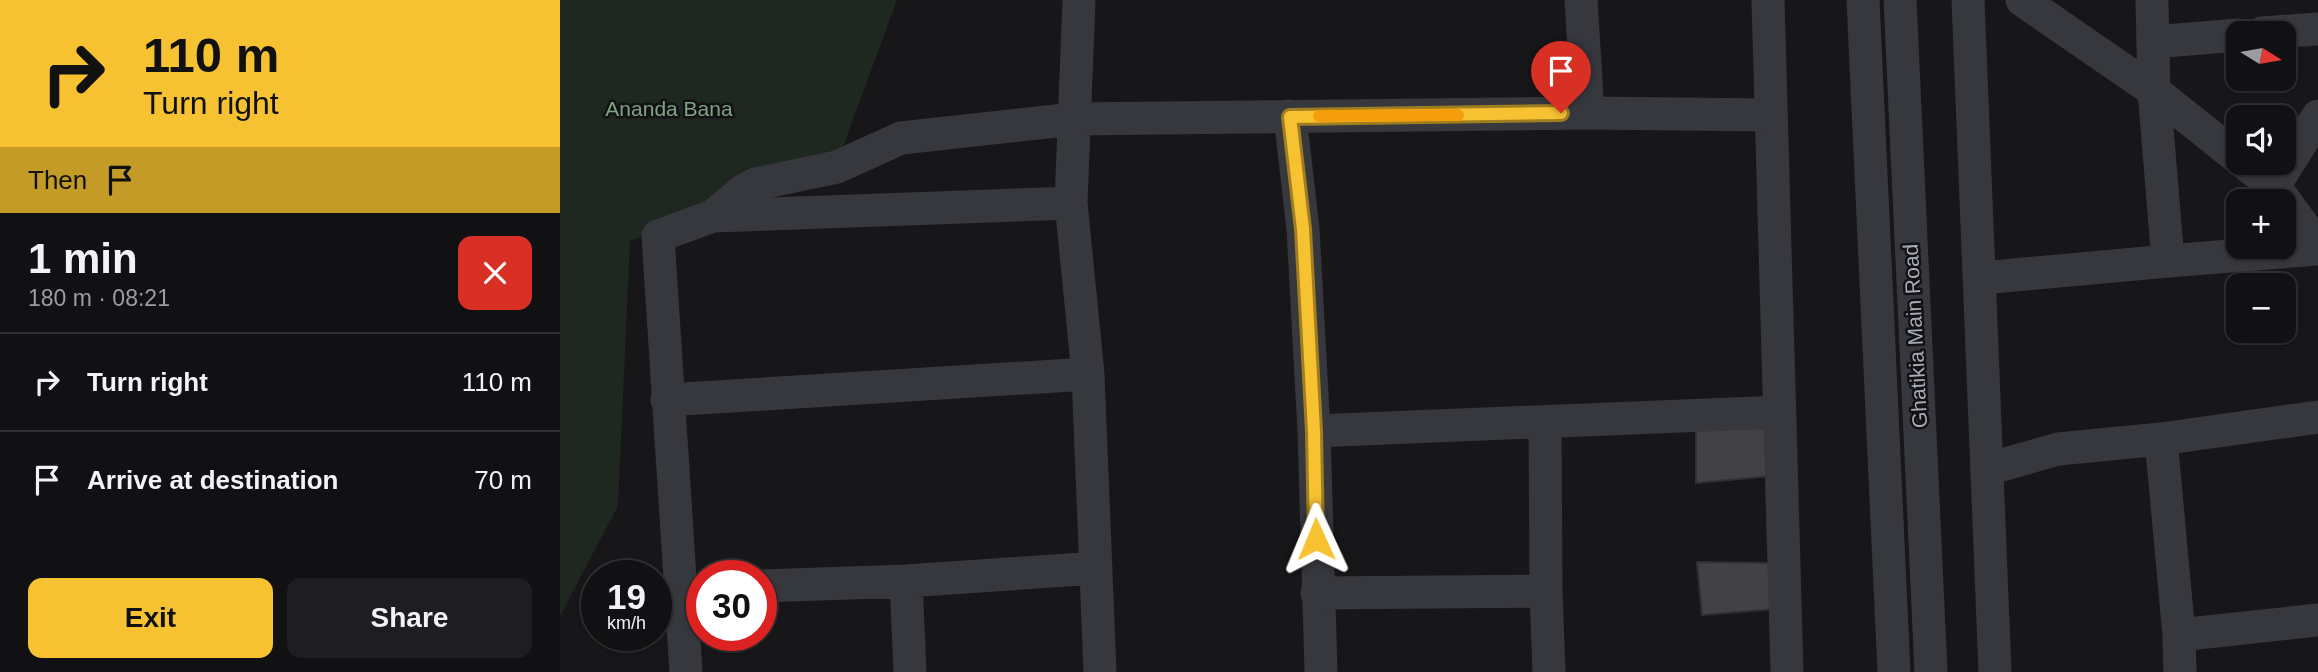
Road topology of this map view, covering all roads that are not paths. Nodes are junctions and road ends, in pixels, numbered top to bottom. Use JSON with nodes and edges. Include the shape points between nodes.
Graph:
{"nodes":[{"id":1,"x":1079,"y":0,"type":"edge"},
{"id":2,"x":1581,"y":0,"type":"edge"},
{"id":3,"x":1768,"y":0,"type":"edge"},
{"id":4,"x":1863,"y":0,"type":"edge"},
{"id":5,"x":1900,"y":0,"type":"edge"},
{"id":6,"x":1968,"y":0,"type":"edge"},
{"id":7,"x":2022,"y":0,"type":"edge"},
{"id":8,"x":2152,"y":0,"type":"edge"},
{"id":9,"x":2318,"y":29,"type":"edge"},
{"id":10,"x":2296,"y":31,"type":"edge"},
{"id":11,"x":2226,"y":36,"type":"edge"},
{"id":12,"x":2153,"y":42,"type":"junction"},
{"id":13,"x":2154,"y":92,"type":"junction"},
{"id":14,"x":1588,"y":113,"type":"junction"},
{"id":15,"x":1771,"y":115,"type":"junction"},
{"id":16,"x":2318,"y":116,"type":"edge"},
{"id":17,"x":1290,"y":117,"type":"junction"},
{"id":18,"x":1074,"y":119,"type":"junction"},
{"id":19,"x":2226,"y":149,"type":"edge"},
{"id":20,"x":2260,"y":175,"type":"edge"},
{"id":21,"x":2274,"y":186,"type":"junction"},
{"id":22,"x":1071,"y":203,"type":"junction"},
{"id":23,"x":713,"y":216,"type":"junction"},
{"id":24,"x":2318,"y":248,"type":"edge"},
{"id":25,"x":2168,"y":261,"type":"junction"},
{"id":26,"x":1980,"y":278,"type":"junction"},
{"id":27,"x":1088,"y":374,"type":"junction"},
{"id":28,"x":667,"y":400,"type":"junction"},
{"id":29,"x":1780,"y":411,"type":"junction"},
{"id":30,"x":2318,"y":417,"type":"edge"},
{"id":31,"x":1545,"y":422,"type":"junction"},
{"id":32,"x":1314,"y":431,"type":"junction"},
{"id":33,"x":2161,"y":439,"type":"junction"},
{"id":34,"x":1988,"y":469,"type":"junction"},
{"id":35,"x":687,"y":560,"type":"edge"},
{"id":36,"x":1096,"y":568,"type":"junction"},
{"id":37,"x":906,"y":581,"type":"junction"},
{"id":38,"x":777,"y":585,"type":"edge"},
{"id":39,"x":1546,"y":591,"type":"junction"},
{"id":40,"x":1317,"y":593,"type":"junction"},
{"id":41,"x":2318,"y":620,"type":"edge"},
{"id":42,"x":2179,"y":635,"type":"junction"},
{"id":43,"x":687,"y":651,"type":"edge"},
{"id":44,"x":686,"y":672,"type":"edge"},
{"id":45,"x":910,"y":672,"type":"edge"},
{"id":46,"x":1100,"y":672,"type":"edge"},
{"id":47,"x":1321,"y":672,"type":"edge"},
{"id":48,"x":1549,"y":672,"type":"edge"},
{"id":49,"x":1787,"y":672,"type":"edge"},
{"id":50,"x":1894,"y":672,"type":"edge"},
{"id":51,"x":1931,"y":672,"type":"edge"},
{"id":52,"x":1994,"y":672,"type":"edge"},
{"id":53,"x":2180,"y":672,"type":"edge"}],
"edges":[{"from":1,"to":18,"type":"street"},
{"from":2,"to":14,"type":"street"},
{"from":3,"to":15,"type":"street"},
{"from":4,"to":50,"type":"street","name":"Ghatikia Main Road"},
{"from":5,"to":51,"type":"street","name":"Ghatikia Main Road"},
{"from":6,"to":26,"type":"street"},
{"from":7,"to":13,"type":"street"},
{"from":8,"to":12,"type":"street"},
{"from":9,"to":10,"type":"street"},
{"from":11,"to":12,"type":"street"},
{"from":12,"to":13,"type":"street"},
{"from":13,"to":19,"type":"street"},
{"from":13,"to":25,"type":"street"},
{"from":14,"to":15,"type":"street"},
{"from":14,"to":17,"type":"street"},
{"from":15,"to":29,"type":"street"},
{"from":16,"to":21,"type":"street"},
{"from":17,"to":18,"type":"street"},
{"from":17,"to":32,"type":"street","via":[[1303,229]]},
{"from":18,"to":22,"type":"street"},
{"from":18,"to":23,"type":"street","via":[[901,138],[837,167],[757,184]]},
{"from":20,"to":21,"type":"street"},
{"from":21,"to":24,"type":"street"},
{"from":22,"to":23,"type":"street"},
{"from":22,"to":27,"type":"street"},
{"from":23,"to":28,"type":"street","via":[[658,236]]},
{"from":24,"to":25,"type":"street"},
{"from":25,"to":26,"type":"street"},
{"from":26,"to":34,"type":"street"},
{"from":27,"to":28,"type":"street"},
{"from":27,"to":36,"type":"street"},
{"from":28,"to":35,"type":"street"},
{"from":29,"to":31,"type":"street"},
{"from":29,"to":49,"type":"street"},
{"from":30,"to":33,"type":"street"},
{"from":31,"to":32,"type":"street"},
{"from":31,"to":39,"type":"street"},
{"from":32,"to":40,"type":"street"},
{"from":33,"to":34,"type":"street","via":[[2058,449]]},
{"from":33,"to":42,"type":"street"},
{"from":34,"to":52,"type":"street"},
{"from":36,"to":37,"type":"street"},
{"from":36,"to":46,"type":"street"},
{"from":37,"to":38,"type":"street"},
{"from":37,"to":45,"type":"street"},
{"from":39,"to":40,"type":"street"},
{"from":39,"to":48,"type":"street"},
{"from":40,"to":47,"type":"street"},
{"from":41,"to":42,"type":"street"},
{"from":42,"to":53,"type":"street"},
{"from":43,"to":44,"type":"street"}]}
